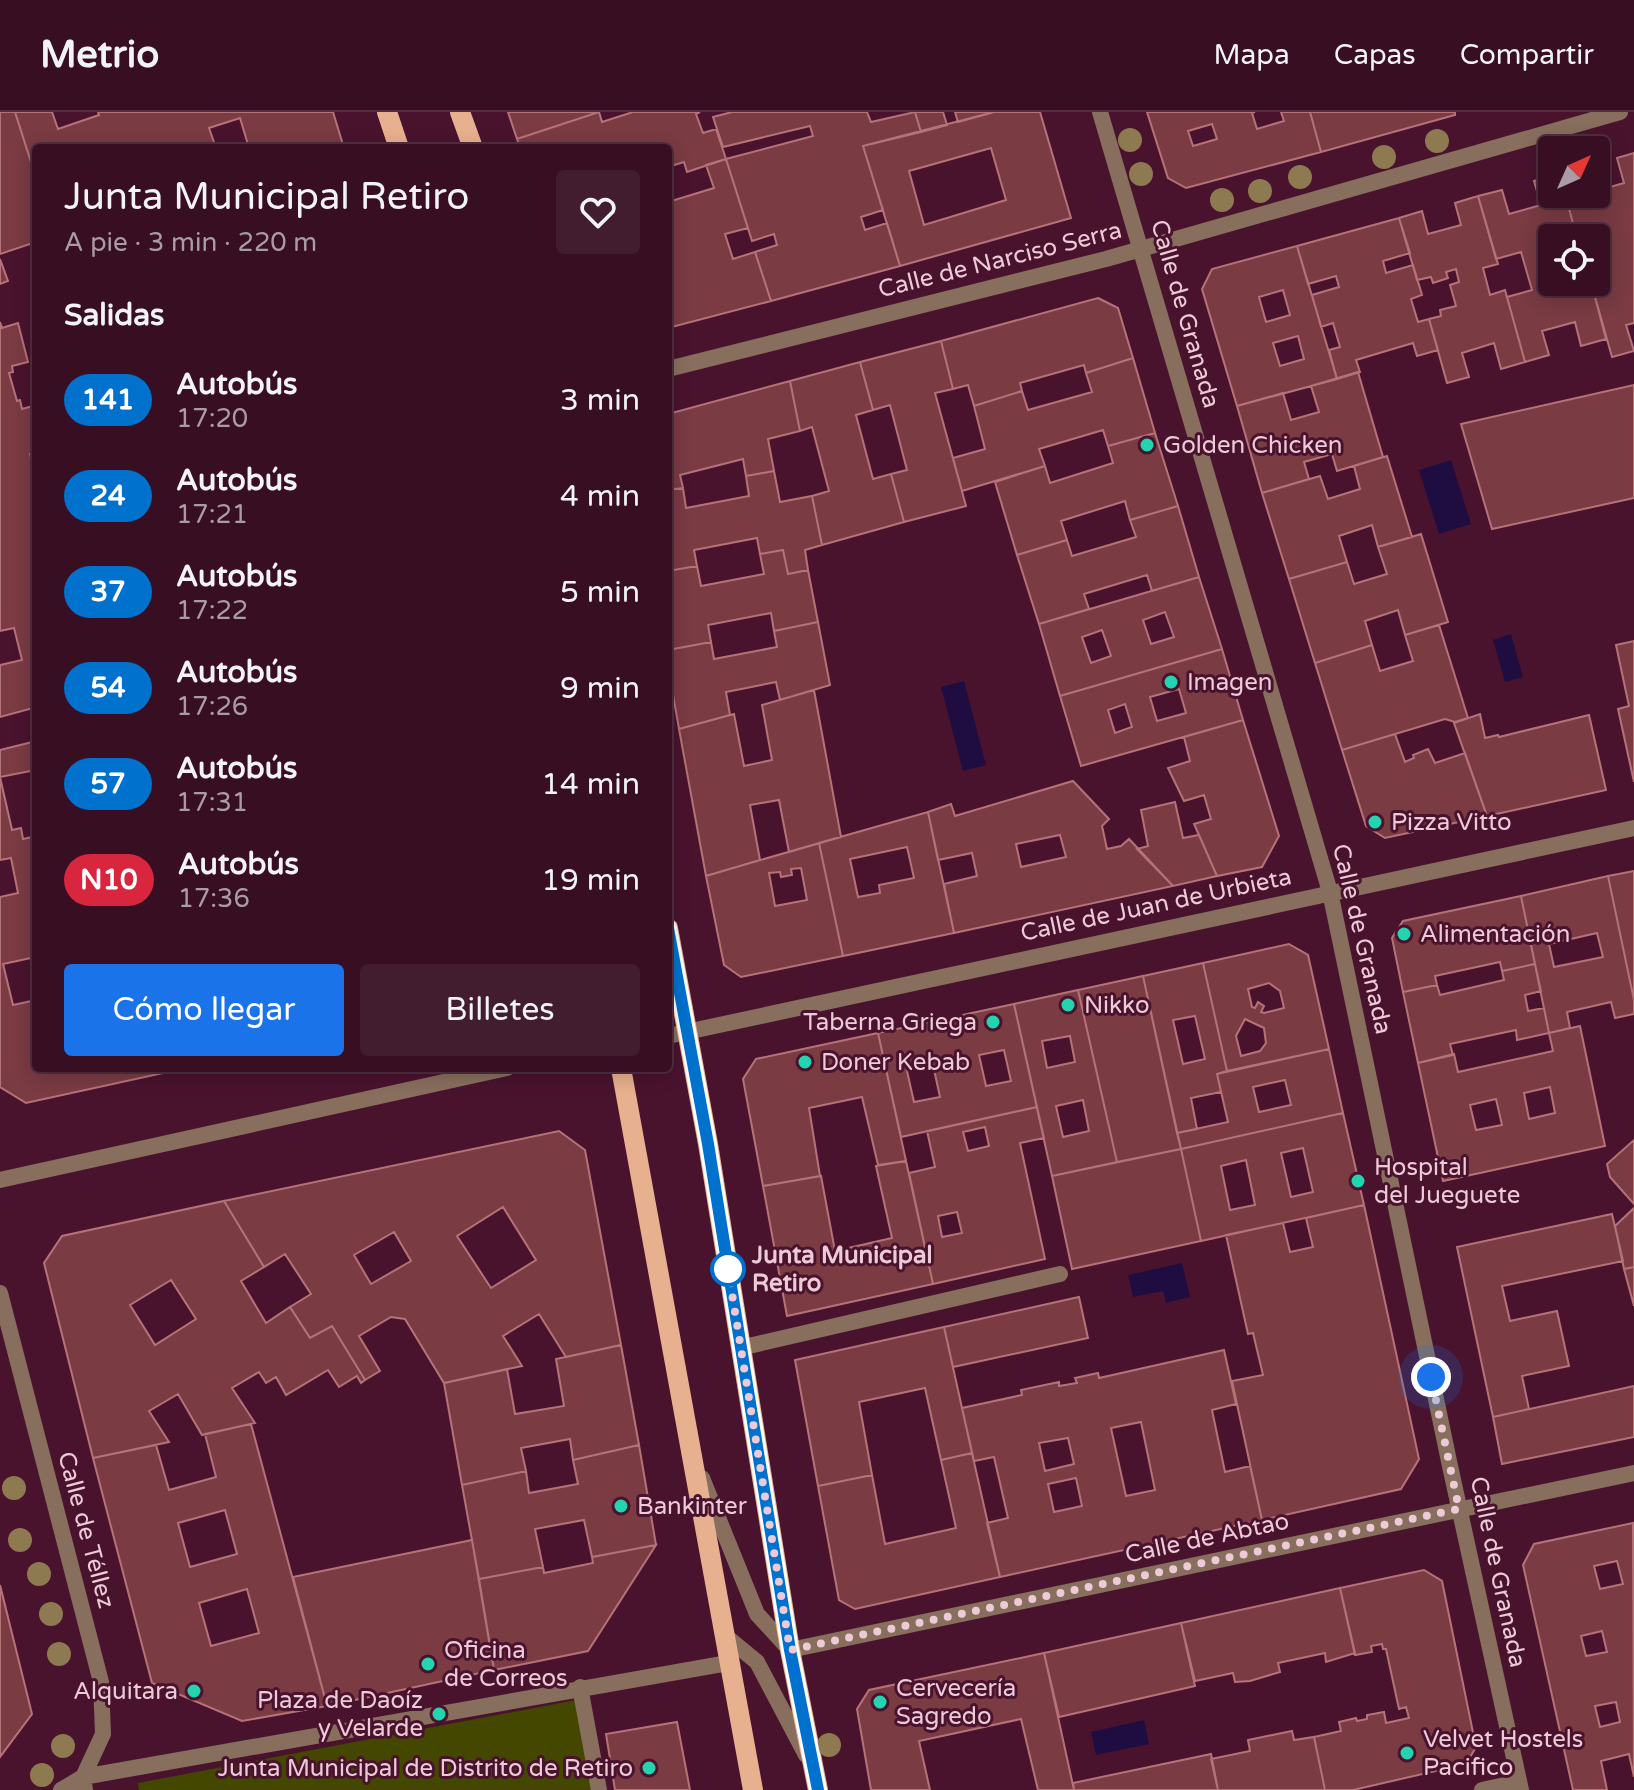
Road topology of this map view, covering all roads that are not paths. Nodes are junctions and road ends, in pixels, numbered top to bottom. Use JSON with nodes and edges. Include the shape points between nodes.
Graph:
{"nodes":[{"id":1,"x":387,"y":112,"type":"edge"},
{"id":2,"x":460,"y":112,"type":"edge"},
{"id":3,"x":1100,"y":112,"type":"edge"},
{"id":4,"x":1620,"y":112,"type":"edge"},
{"id":5,"x":398,"y":144,"type":"edge"},
{"id":6,"x":472,"y":144,"type":"edge"},
{"id":7,"x":1141,"y":248,"type":"junction"},
{"id":8,"x":672,"y":368,"type":"edge"},
{"id":9,"x":1634,"y":828,"type":"edge"},
{"id":10,"x":1330,"y":892,"type":"junction"},
{"id":11,"x":672,"y":948,"type":"edge"},
{"id":12,"x":689,"y":1032,"type":"junction"},
{"id":13,"x":672,"y":1035,"type":"edge"},
{"id":14,"x":489,"y":1072,"type":"edge"},
{"id":15,"x":622,"y":1072,"type":"edge"},
{"id":16,"x":0,"y":1180,"type":"edge"},
{"id":17,"x":1060,"y":1274,"type":"dead end"},
{"id":18,"x":0,"y":1293,"type":"edge"},
{"id":19,"x":740,"y":1348,"type":"junction"},
{"id":20,"x":689,"y":1446,"type":"junction"},
{"id":21,"x":1634,"y":1473,"type":"edge"},
{"id":22,"x":1459,"y":1509,"type":"junction"},
{"id":23,"x":723,"y":1634,"type":"junction"},
{"id":24,"x":790,"y":1650,"type":"junction"},
{"id":25,"x":728,"y":1663,"type":"junction"},
{"id":26,"x":580,"y":1687,"type":"junction"},
{"id":27,"x":816,"y":1780,"type":"edge"},
{"id":28,"x":84,"y":1783,"type":"edge"},
{"id":29,"x":1520,"y":1786,"type":"edge"},
{"id":30,"x":61,"y":1790,"type":"edge"},
{"id":31,"x":599,"y":1790,"type":"edge"},
{"id":32,"x":753,"y":1790,"type":"edge"},
{"id":33,"x":1482,"y":1790,"type":"edge"}],
"edges":[{"from":1,"to":5,"type":"main road"},
{"from":2,"to":6,"type":"main road"},
{"from":3,"to":7,"type":"street","name":"Calle de Granada"},
{"from":4,"to":7,"type":"street","name":"Calle de Narciso Serra"},
{"from":7,"to":8,"type":"street","name":"Calle de Narciso Serra"},
{"from":7,"to":10,"type":"street","name":"Calle de Granada"},
{"from":9,"to":10,"type":"street","name":"Calle de Juan de Urbieta"},
{"from":10,"to":12,"type":"street","name":"Calle de Juan de Urbieta"},
{"from":10,"to":22,"type":"street","name":"Calle de Granada"},
{"from":11,"to":12,"type":"main road"},
{"from":12,"to":13,"type":"street","name":"Calle de Juan de Urbieta"},
{"from":12,"to":19,"type":"main road"},
{"from":14,"to":16,"type":"street"},
{"from":15,"to":20,"type":"main road"},
{"from":17,"to":19,"type":"street"},
{"from":18,"to":28,"type":"street","name":"Calle de Téllez","via":[[101,1682],[103,1734]]},
{"from":19,"to":24,"type":"main road"},
{"from":20,"to":23,"type":"main road"},
{"from":20,"to":24,"type":"street","via":[[757,1614]]},
{"from":21,"to":22,"type":"street","name":"Calle de Abtao"},
{"from":22,"to":24,"type":"street","name":"Calle de Abtao"},
{"from":22,"to":29,"type":"street","name":"Calle de Granada"},
{"from":23,"to":25,"type":"main road"},
{"from":23,"to":27,"type":"street","via":[[757,1662]]},
{"from":24,"to":27,"type":"main road"},
{"from":25,"to":26,"type":"street"},
{"from":25,"to":32,"type":"main road"},
{"from":26,"to":28,"type":"street"},
{"from":26,"to":31,"type":"street"},
{"from":28,"to":30,"type":"street"},
{"from":29,"to":33,"type":"street"}]}
